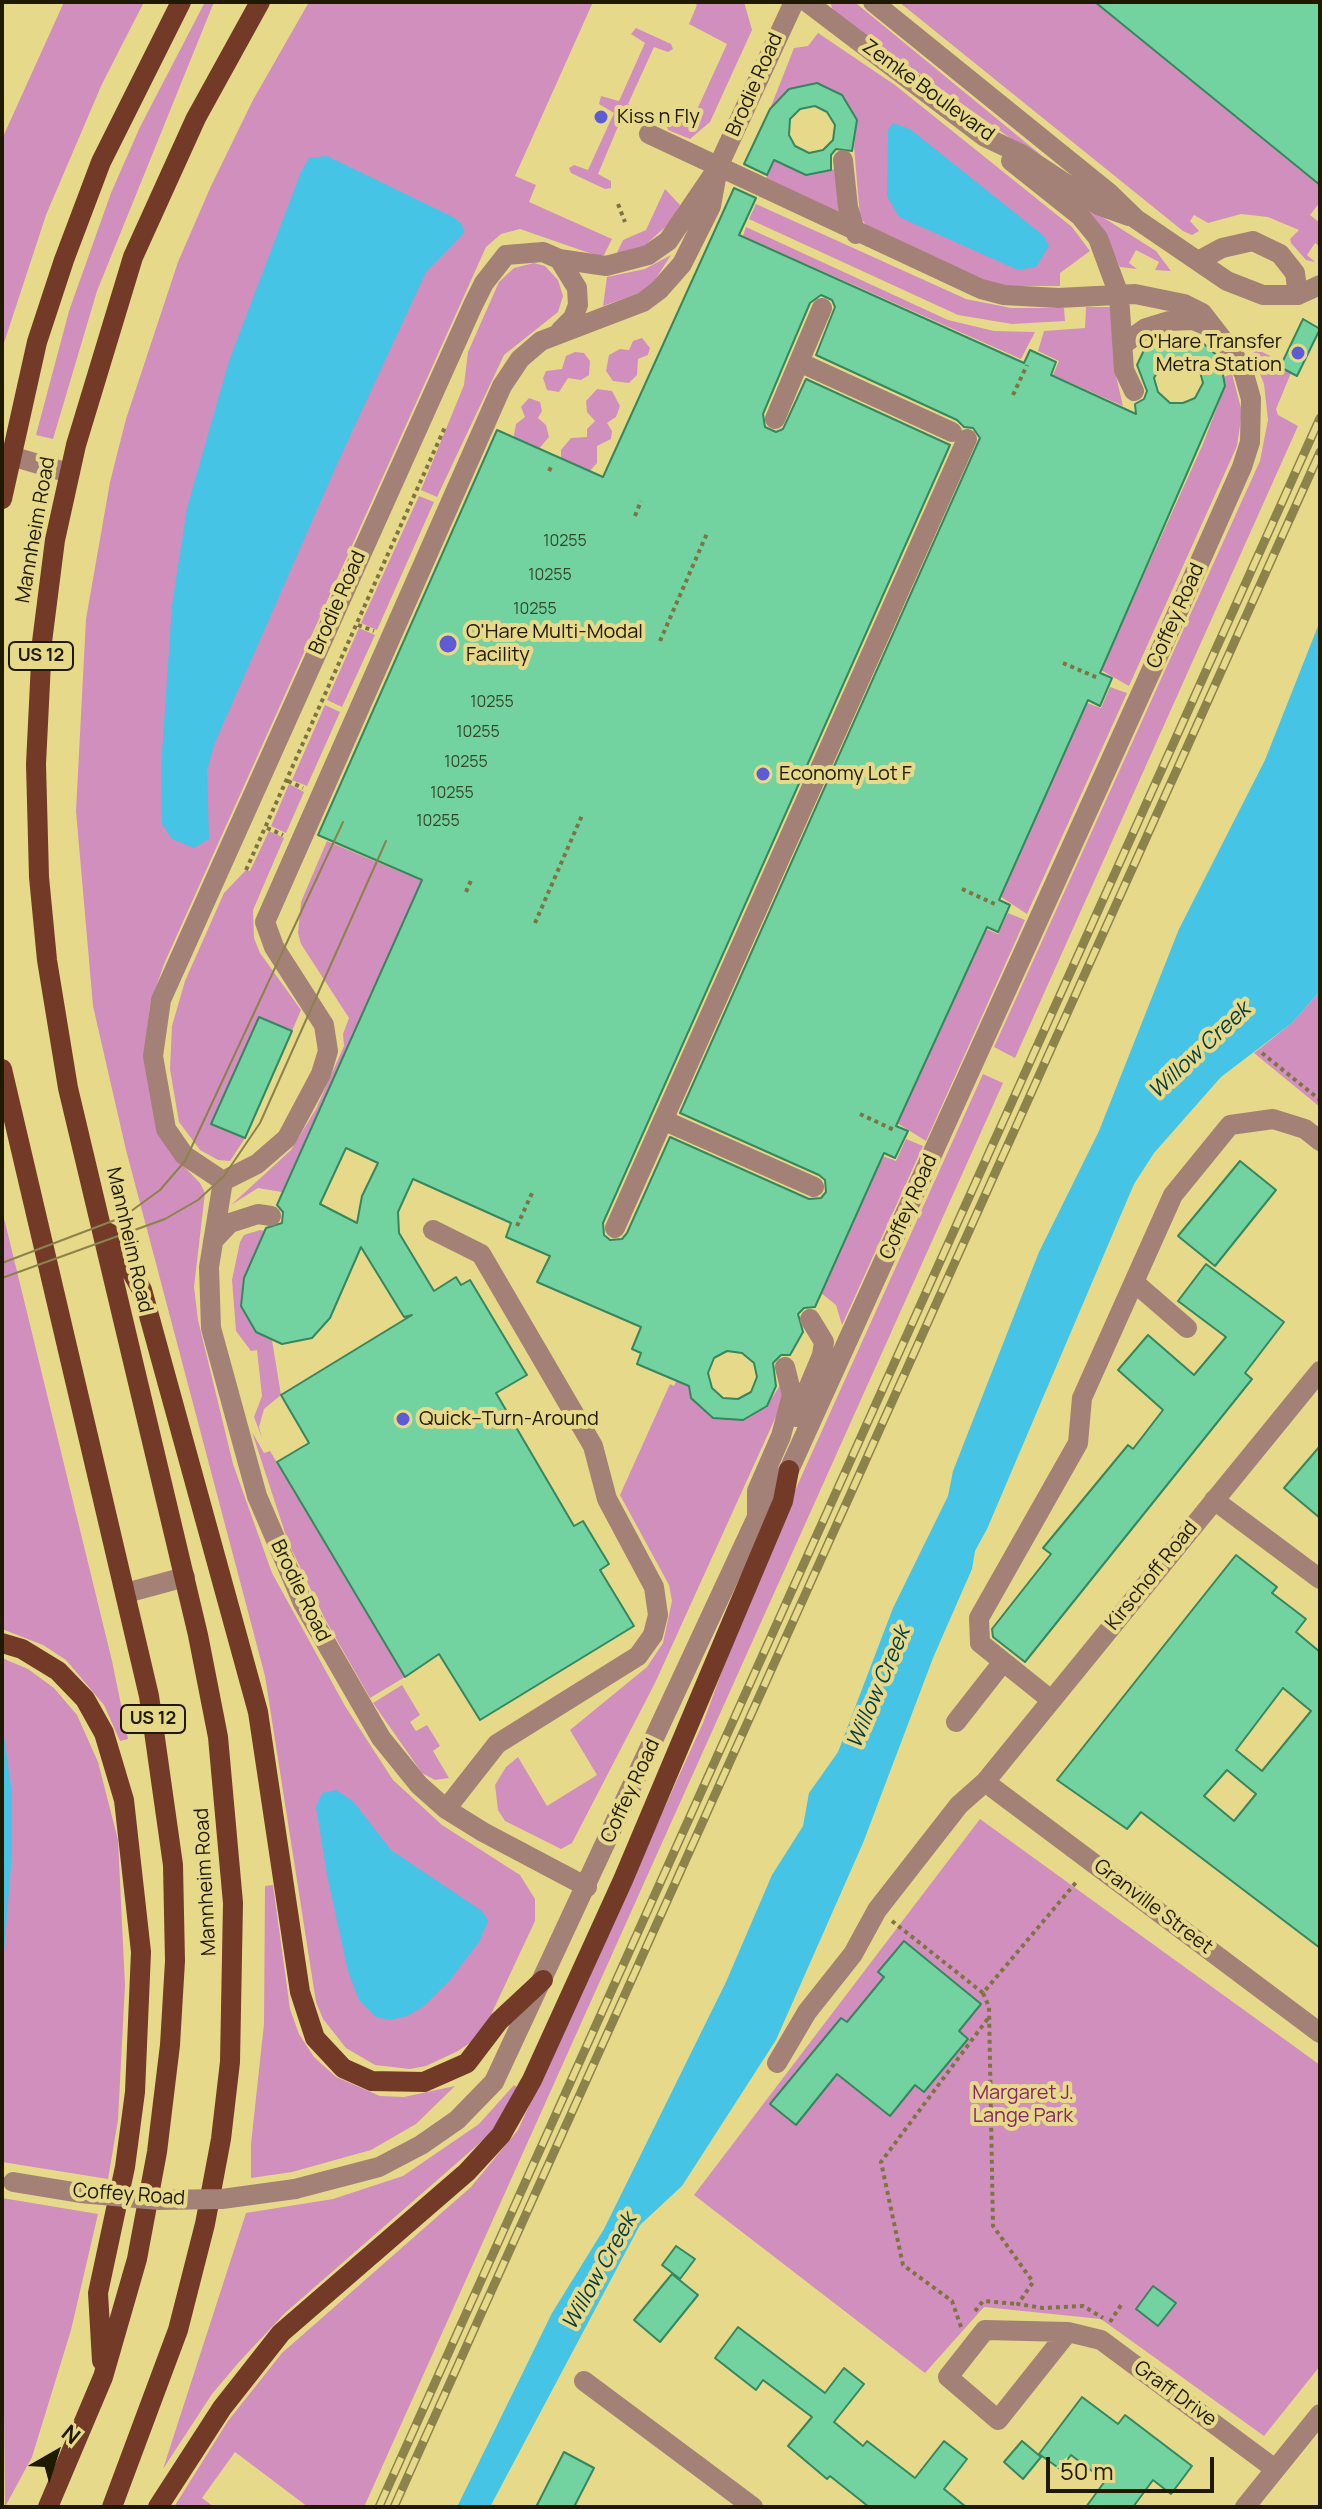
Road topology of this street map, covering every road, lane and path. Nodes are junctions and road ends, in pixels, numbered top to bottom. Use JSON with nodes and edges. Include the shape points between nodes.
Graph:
{"nodes":[{"id":1,"x":181,"y":2,"type":"edge"},
{"id":2,"x":260,"y":2,"type":"edge"},
{"id":3,"x":794,"y":2,"type":"edge"},
{"id":4,"x":807,"y":2,"type":"edge"},
{"id":5,"x":873,"y":2,"type":"edge"},
{"id":6,"x":649,"y":134,"type":"dead end"},
{"id":7,"x":985,"y":137,"type":"junction"},
{"id":8,"x":843,"y":160,"type":"dead end"},
{"id":9,"x":717,"y":169,"type":"junction"},
{"id":10,"x":618,"y":204,"type":"dead end"},
{"id":11,"x":1136,"y":219,"type":"junction"},
{"id":12,"x":625,"y":222,"type":"dead end"},
{"id":13,"x":856,"y":234,"type":"junction"},
{"id":14,"x":559,"y":259,"type":"junction"},
{"id":15,"x":1198,"y":261,"type":"junction"},
{"id":16,"x":1320,"y":285,"type":"edge"},
{"id":17,"x":1119,"y":295,"type":"junction"},
{"id":18,"x":1298,"y":295,"type":"junction"},
{"id":19,"x":822,"y":308,"type":"dead end"},
{"id":20,"x":1217,"y":330,"type":"junction"},
{"id":21,"x":560,"y":331,"type":"junction"},
{"id":22,"x":1125,"y":343,"type":"junction"},
{"id":23,"x":799,"y":362,"type":"junction"},
{"id":24,"x":1027,"y":365,"type":"dead end"},
{"id":25,"x":1134,"y":391,"type":"dead end"},
{"id":26,"x":1013,"y":395,"type":"dead end"},
{"id":27,"x":775,"y":419,"type":"dead end"},
{"id":28,"x":445,"y":427,"type":"dead end"},
{"id":29,"x":11,"y":456,"type":"junction"},
{"id":30,"x":69,"y":473,"type":"junction"},
{"id":31,"x":418,"y":492,"type":"junction"},
{"id":32,"x":427,"y":496,"type":"dead end"},
{"id":33,"x":2,"y":499,"type":"edge"},
{"id":34,"x":641,"y":501,"type":"dead end"},
{"id":35,"x":635,"y":516,"type":"dead end"},
{"id":36,"x":708,"y":531,"type":"dead end"},
{"id":37,"x":358,"y":625,"type":"junction"},
{"id":38,"x":376,"y":632,"type":"dead end"},
{"id":39,"x":660,"y":641,"type":"dead end"},
{"id":40,"x":1063,"y":663,"type":"dead end"},
{"id":41,"x":1098,"y":678,"type":"dead end"},
{"id":42,"x":324,"y":702,"type":"junction"},
{"id":43,"x":332,"y":705,"type":"dead end"},
{"id":44,"x":288,"y":781,"type":"junction"},
{"id":45,"x":305,"y":789,"type":"dead end"},
{"id":46,"x":583,"y":813,"type":"dead end"},
{"id":47,"x":267,"y":828,"type":"junction"},
{"id":48,"x":285,"y":836,"type":"dead end"},
{"id":49,"x":246,"y":870,"type":"dead end"},
{"id":50,"x":472,"y":878,"type":"dead end"},
{"id":51,"x":962,"y":889,"type":"dead end"},
{"id":52,"x":466,"y":892,"type":"dead end"},
{"id":53,"x":997,"y":905,"type":"dead end"},
{"id":54,"x":535,"y":923,"type":"dead end"},
{"id":55,"x":1262,"y":1053,"type":"dead end"},
{"id":56,"x":2,"y":1069,"type":"edge"},
{"id":57,"x":1320,"y":1100,"type":"edge"},
{"id":58,"x":860,"y":1114,"type":"dead end"},
{"id":59,"x":663,"y":1120,"type":"junction"},
{"id":60,"x":894,"y":1130,"type":"dead end"},
{"id":61,"x":1320,"y":1141,"type":"edge"},
{"id":62,"x":223,"y":1181,"type":"junction"},
{"id":63,"x":814,"y":1187,"type":"dead end"},
{"id":64,"x":533,"y":1191,"type":"dead end"},
{"id":65,"x":97,"y":1213,"type":"junction"},
{"id":66,"x":271,"y":1216,"type":"dead end"},
{"id":67,"x":517,"y":1226,"type":"dead end"},
{"id":68,"x":615,"y":1228,"type":"dead end"},
{"id":69,"x":433,"y":1230,"type":"dead end"},
{"id":70,"x":213,"y":1241,"type":"junction"},
{"id":71,"x":1135,"y":1283,"type":"junction"},
{"id":72,"x":810,"y":1319,"type":"dead end"},
{"id":73,"x":1187,"y":1328,"type":"dead end"},
{"id":74,"x":785,"y":1367,"type":"dead end"},
{"id":75,"x":1320,"y":1371,"type":"edge"},
{"id":76,"x":781,"y":1436,"type":"junction"},
{"id":77,"x":789,"y":1470,"type":"junction"},
{"id":78,"x":1214,"y":1500,"type":"junction"},
{"id":79,"x":757,"y":1517,"type":"junction"},
{"id":80,"x":185,"y":1577,"type":"junction"},
{"id":81,"x":1320,"y":1579,"type":"edge"},
{"id":82,"x":126,"y":1593,"type":"junction"},
{"id":83,"x":2,"y":1643,"type":"edge"},
{"id":84,"x":1003,"y":1662,"type":"junction"},
{"id":85,"x":1051,"y":1700,"type":"junction"},
{"id":86,"x":956,"y":1722,"type":"dead end"},
{"id":87,"x":985,"y":1782,"type":"junction"},
{"id":88,"x":446,"y":1809,"type":"junction"},
{"id":89,"x":1078,"y":1880,"type":"dead end"},
{"id":90,"x":587,"y":1887,"type":"junction"},
{"id":91,"x":877,"y":1910,"type":"junction"},
{"id":92,"x":543,"y":1980,"type":"junction"},
{"id":93,"x":983,"y":1993,"type":"junction"},
{"id":94,"x":989,"y":2017,"type":"junction"},
{"id":95,"x":1320,"y":2033,"type":"edge"},
{"id":96,"x":777,"y":2063,"type":"dead end"},
{"id":97,"x":7,"y":2181,"type":"edge"},
{"id":98,"x":1018,"y":2304,"type":"junction"},
{"id":99,"x":1121,"y":2305,"type":"dead end"},
{"id":100,"x":1068,"y":2332,"type":"junction"},
{"id":101,"x":103,"y":2377,"type":"junction"},
{"id":102,"x":584,"y":2381,"type":"dead end"},
{"id":103,"x":1320,"y":2414,"type":"edge"},
{"id":104,"x":1275,"y":2469,"type":"junction"},
{"id":105,"x":48,"y":2507,"type":"edge"},
{"id":106,"x":112,"y":2507,"type":"edge"},
{"id":107,"x":158,"y":2507,"type":"edge"},
{"id":108,"x":753,"y":2507,"type":"edge"},
{"id":109,"x":1245,"y":2507,"type":"edge"}],
"edges":[{"from":1,"to":29,"type":"main road","name":"Mannheim Road","via":[[101,162],[64,260],[37,342]]},
{"from":2,"to":30,"type":"main road","name":"Mannheim Road","number":"US 12","via":[[196,118],[133,257]]},
{"from":3,"to":9,"type":"street","name":"Brodie Road"},
{"from":4,"to":7,"type":"street","name":"Zemke Boulevard"},
{"from":5,"to":11,"type":"street","name":"Zemke Boulevard"},
{"from":6,"to":9,"type":"street","name":"Coffey Road"},
{"from":7,"to":11,"type":"street","name":"Zemke Boulevard","via":[[1098,205]]},
{"from":7,"to":17,"type":"street","via":[[1080,216],[1107,256]]},
{"from":8,"to":13,"type":"street"},
{"from":9,"to":13,"type":"street","name":"Coffey Road"},
{"from":9,"to":14,"type":"street","name":"Brodie Road","via":[[668,241],[648,255],[606,266]]},
{"from":9,"to":21,"type":"street","name":"Brodie Road","via":[[711,206],[682,264],[659,290],[643,302]]},
{"from":10,"to":12,"type":"path"},
{"from":11,"to":15,"type":"street","name":"Zemke Boulevard"},
{"from":13,"to":17,"type":"street","name":"Coffey Road","via":[[1004,295]]},
{"from":14,"to":21,"type":"street","via":[[577,288],[578,305]]},
{"from":14,"to":62,"type":"street","name":"Brodie Road","via":[[543,252],[506,255],[484,283],[168,977],[153,1056],[160,1109],[176,1146]]},
{"from":15,"to":18,"type":"street","name":"Zemke Boulevard","via":[[1227,281],[1263,295]]},
{"from":15,"to":18,"type":"street","via":[[1222,248],[1253,241],[1280,254],[1295,273]]},
{"from":16,"to":18,"type":"street","name":"Zemke Boulevard"},
{"from":17,"to":20,"type":"street","name":"Coffey Road","via":[[1156,296],[1184,304],[1202,313]]},
{"from":17,"to":22,"type":"street"},
{"from":19,"to":23,"type":"street"},
{"from":20,"to":22,"type":"street","via":[[1193,320],[1169,321],[1146,328]]},
{"from":20,"to":77,"type":"street","name":"Coffey Road","via":[[1244,374],[1251,399],[1250,442],[1242,467]]},
{"from":21,"to":62,"type":"street","name":"Brodie Road","via":[[520,359],[502,386],[270,903],[265,922],[270,940],[324,1025],[328,1051],[287,1138],[257,1164]]},
{"from":22,"to":25,"type":"street","via":[[1124,370]]},
{"from":23,"to":27,"type":"street"},
{"from":23,"to":59,"type":"street","via":[[959,436]]},
{"from":24,"to":26,"type":"path"},
{"from":28,"to":31,"type":"path"},
{"from":29,"to":30,"type":"street"},
{"from":29,"to":33,"type":"main road","name":"Mannheim Road"},
{"from":30,"to":65,"type":"main road","name":"Mannheim Road","number":"US 12","via":[[42,642],[36,764],[39,877],[68,1088]]},
{"from":31,"to":32,"type":"path"},
{"from":31,"to":37,"type":"path"},
{"from":34,"to":35,"type":"path"},
{"from":36,"to":39,"type":"path"},
{"from":37,"to":38,"type":"path"},
{"from":37,"to":42,"type":"path"},
{"from":40,"to":41,"type":"path"},
{"from":42,"to":43,"type":"path"},
{"from":42,"to":44,"type":"path"},
{"from":44,"to":45,"type":"path"},
{"from":44,"to":47,"type":"path"},
{"from":46,"to":54,"type":"path"},
{"from":47,"to":48,"type":"path"},
{"from":47,"to":49,"type":"path"},
{"from":50,"to":52,"type":"path"},
{"from":51,"to":53,"type":"path"},
{"from":55,"to":57,"type":"path"},
{"from":56,"to":82,"type":"main road","name":"Mannheim Road","number":"US 12"},
{"from":58,"to":60,"type":"path"},
{"from":59,"to":63,"type":"street"},
{"from":59,"to":68,"type":"street"},
{"from":61,"to":71,"type":"street","via":[[1305,1129],[1273,1119],[1230,1125],[1173,1195]]},
{"from":62,"to":70,"type":"street","name":"Brodie Road"},
{"from":64,"to":67,"type":"path"},
{"from":65,"to":80,"type":"main road","name":"Mannheim Road","number":"US 12"},
{"from":65,"to":92,"type":"main road","via":[[142,1290],[258,1712],[300,1992],[315,2038],[343,2068],[372,2081],[424,2082],[467,2063],[499,2021]]},
{"from":66,"to":70,"type":"street","via":[[258,1214],[230,1223]]},
{"from":69,"to":88,"type":"street","via":[[481,1254],[529,1336],[593,1446],[607,1499],[654,1587],[658,1615],[653,1635],[638,1656],[497,1744]]},
{"from":70,"to":88,"type":"street","name":"Brodie Road","via":[[207,1300],[211,1328],[244,1455],[273,1537],[303,1603],[381,1738]]},
{"from":71,"to":73,"type":"street"},
{"from":71,"to":84,"type":"street","via":[[1082,1398],[1078,1443],[979,1618],[980,1643]]},
{"from":72,"to":76,"type":"street","via":[[824,1342],[822,1355],[797,1415]]},
{"from":74,"to":76,"type":"street","via":[[792,1395]]},
{"from":75,"to":78,"type":"street","name":"Kirschoff Road"},
{"from":76,"to":79,"type":"street","via":[[757,1491]]},
{"from":77,"to":79,"type":"street","name":"Coffey Road"},
{"from":77,"to":107,"type":"main road","via":[[783,1501],[623,1880],[532,2080],[501,2135],[467,2172],[281,2333],[222,2408]]},
{"from":78,"to":81,"type":"street"},
{"from":78,"to":85,"type":"street","name":"Kirschoff Road"},
{"from":79,"to":90,"type":"street","name":"Coffey Road"},
{"from":80,"to":82,"type":"street"},
{"from":80,"to":106,"type":"main road","name":"Mannheim Road","number":"US 12","via":[[218,1737],[227,1815],[234,1974],[230,2062],[205,2224],[178,2330]]},
{"from":82,"to":101,"type":"main road","name":"Mannheim Road","number":"US 12","via":[[163,1778],[173,1865],[175,1961],[157,2152],[137,2259]]},
{"from":83,"to":101,"type":"main road","via":[[58,1671],[85,1699],[104,1733],[124,1800],[141,1952],[135,2092],[98,2293]]},
{"from":84,"to":85,"type":"street"},
{"from":84,"to":86,"type":"street"},
{"from":85,"to":87,"type":"street","name":"Kirschoff Road"},
{"from":87,"to":91,"type":"street","name":"Kirschoff Road","via":[[959,1805]]},
{"from":87,"to":95,"type":"street","name":"Granville Street"},
{"from":88,"to":90,"type":"street","name":"Brodie Road"},
{"from":89,"to":93,"type":"path"},
{"from":90,"to":92,"type":"street","name":"Coffey Road"},
{"from":91,"to":93,"type":"path"},
{"from":91,"to":96,"type":"street","name":"Kirschoff Road"},
{"from":92,"to":97,"type":"street","name":"Coffey Road","bridge":true,"via":[[494,2082],[457,2120],[379,2167],[295,2189],[222,2199],[159,2200]]},
{"from":93,"to":94,"type":"path"},
{"from":94,"to":98,"type":"path","via":[[993,2226],[1033,2282]]},
{"from":94,"to":98,"type":"path","via":[[881,2162],[903,2265],[952,2301],[960,2329],[983,2301]]},
{"from":98,"to":99,"type":"path","via":[[1083,2306],[1110,2322]]},
{"from":100,"to":100,"type":"street","name":"Graff Drive","via":[[998,2420],[948,2377],[985,2330]]},
{"from":100,"to":104,"type":"street","name":"Graff Drive","via":[[1101,2340]]},
{"from":101,"to":105,"type":"main road","name":"Mannheim Road","number":"US 12"},
{"from":102,"to":108,"type":"street"},
{"from":103,"to":104,"type":"street"},
{"from":104,"to":109,"type":"street"}]}
